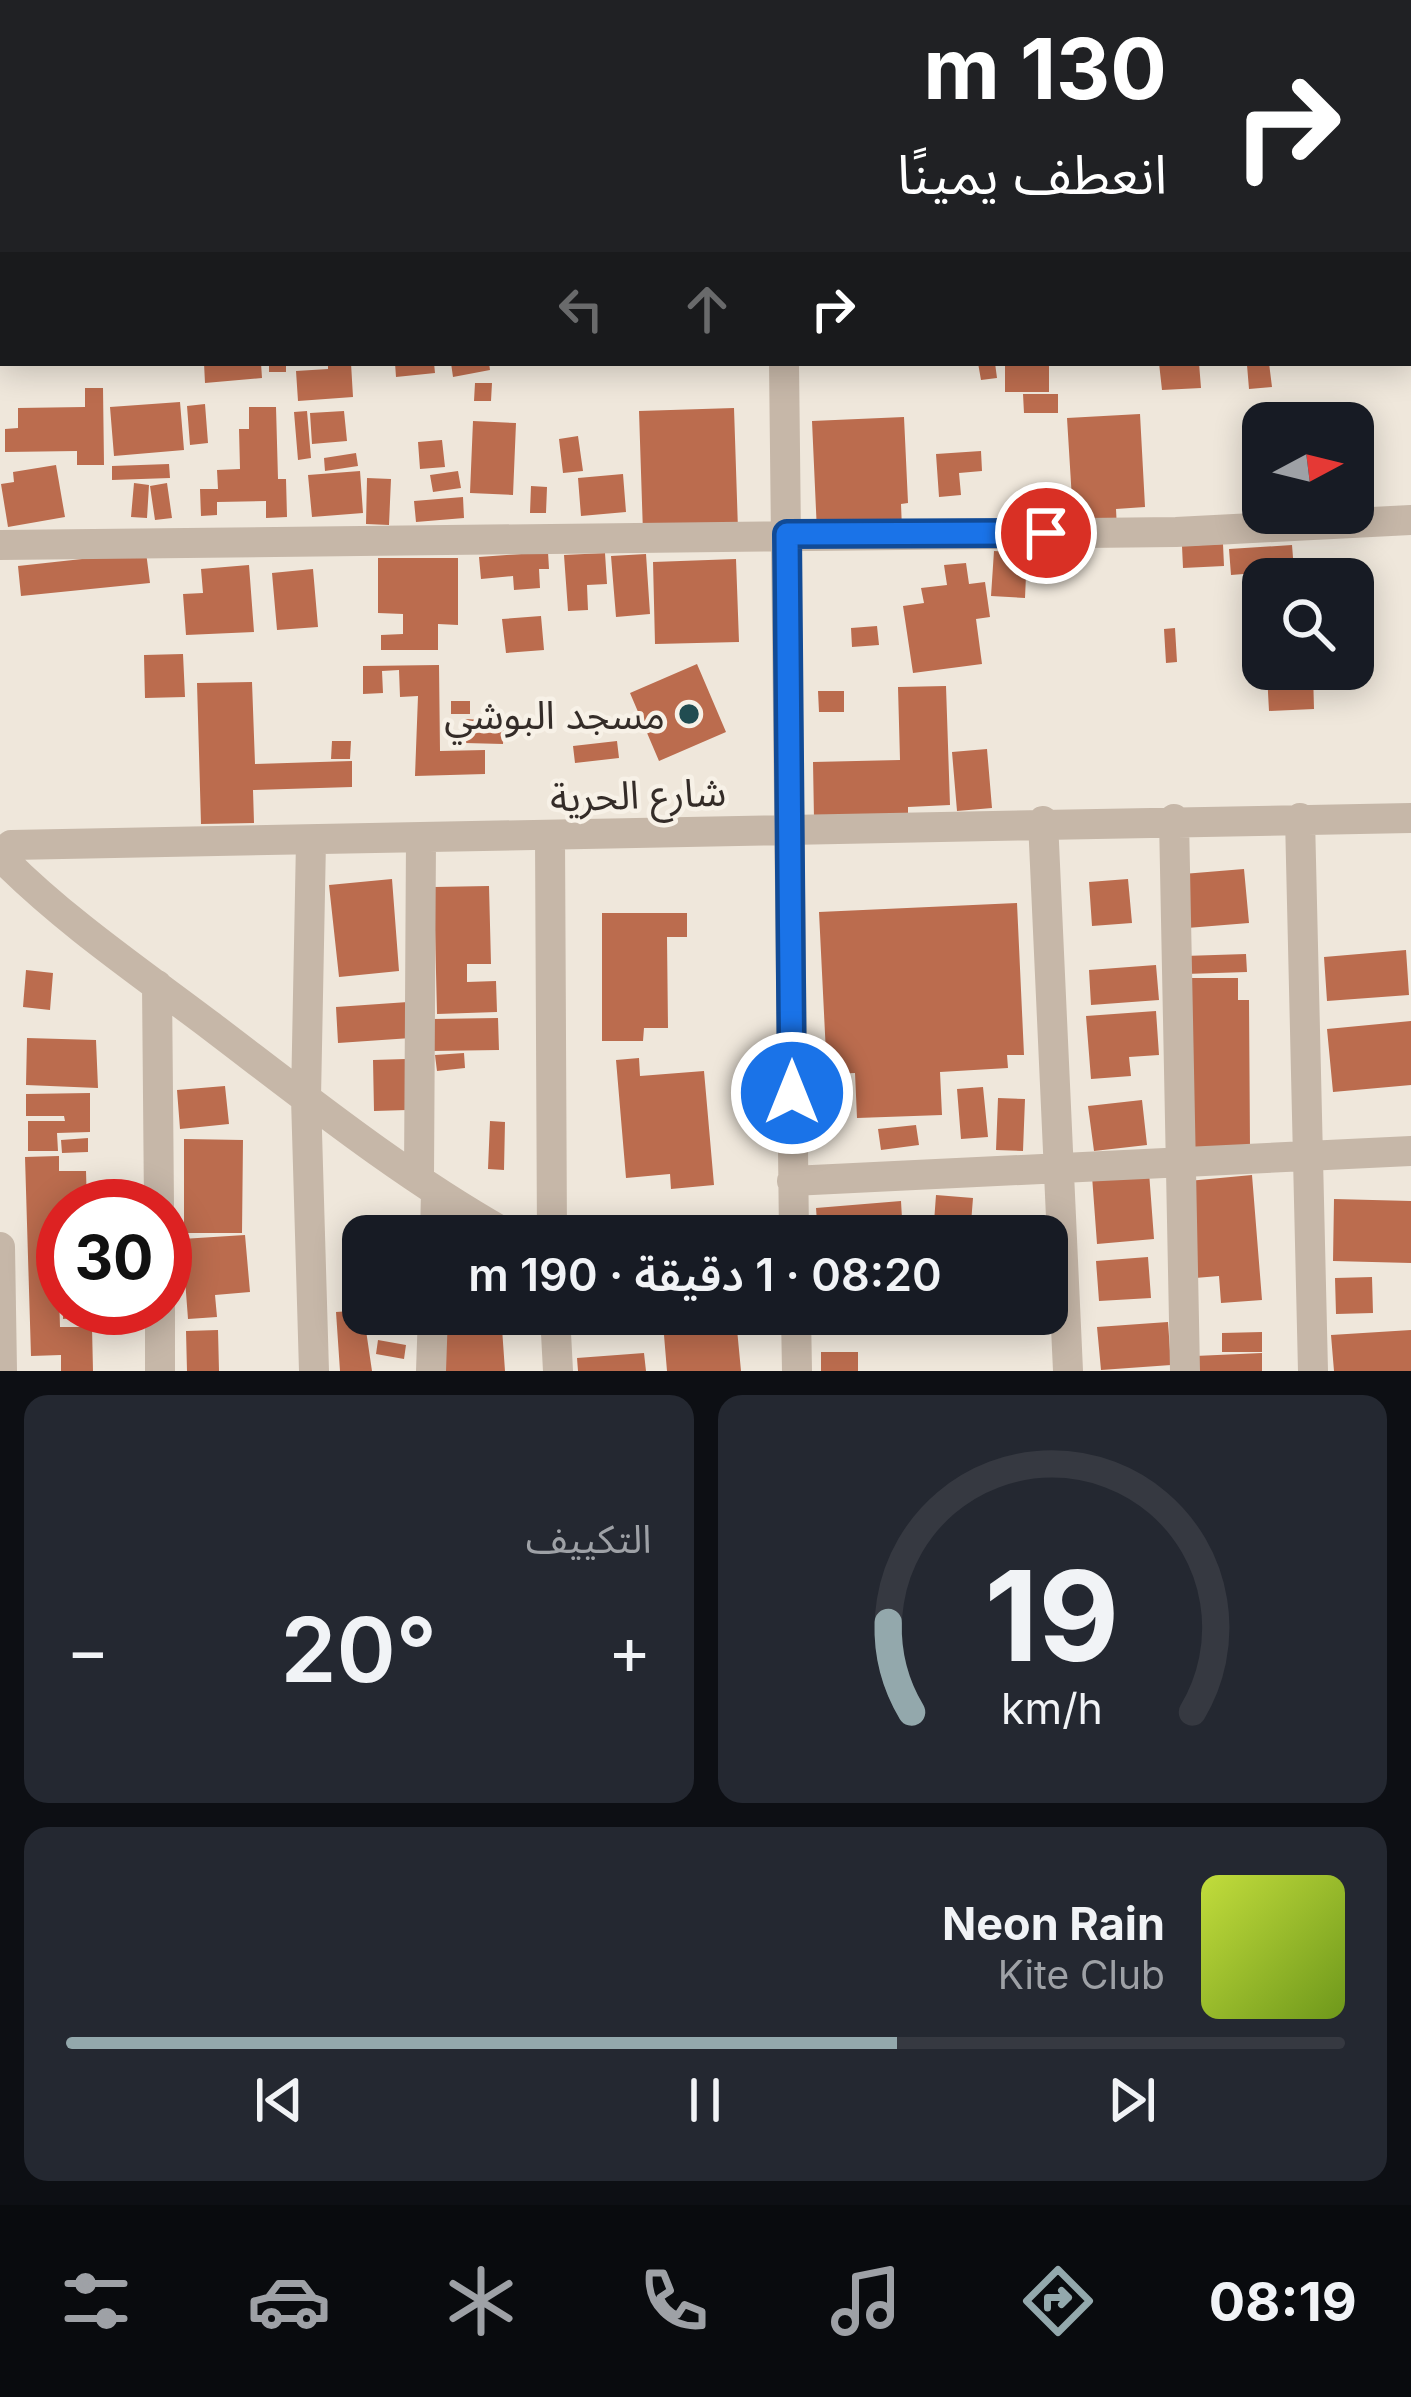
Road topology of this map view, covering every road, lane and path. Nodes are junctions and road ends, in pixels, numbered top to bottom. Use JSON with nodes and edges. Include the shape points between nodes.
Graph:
{"nodes":[{"id":1,"x":784,"y":366,"type":"edge"},
{"id":2,"x":1411,"y":520,"type":"edge"},
{"id":3,"x":787,"y":534,"type":"junction"},
{"id":4,"x":0,"y":545,"type":"edge"},
{"id":5,"x":1300,"y":818,"type":"junction"},
{"id":6,"x":1411,"y":818,"type":"edge"},
{"id":7,"x":1174,"y":819,"type":"junction"},
{"id":8,"x":1043,"y":821,"type":"junction"},
{"id":9,"x":792,"y":827,"type":"junction"},
{"id":10,"x":550,"y":837,"type":"junction"},
{"id":11,"x":421,"y":839,"type":"junction"},
{"id":12,"x":311,"y":841,"type":"junction"},
{"id":13,"x":4,"y":849,"type":"edge"},
{"id":14,"x":157,"y":985,"type":"junction"},
{"id":15,"x":306,"y":1098,"type":"junction"},
{"id":16,"x":1411,"y":1150,"type":"edge"},
{"id":17,"x":1308,"y":1153,"type":"junction"},
{"id":18,"x":1181,"y":1161,"type":"junction"},
{"id":19,"x":1059,"y":1166,"type":"junction"},
{"id":20,"x":159,"y":1179,"type":"edge"},
{"id":21,"x":792,"y":1181,"type":"junction"},
{"id":22,"x":427,"y":1184,"type":"junction"},
{"id":23,"x":432,"y":1215,"type":"edge"},
{"id":24,"x":476,"y":1215,"type":"edge"},
{"id":25,"x":552,"y":1215,"type":"edge"},
{"id":26,"x":793,"y":1215,"type":"edge"},
{"id":27,"x":0,"y":1247,"type":"edge"},
{"id":28,"x":160,"y":1335,"type":"edge"},
{"id":29,"x":432,"y":1335,"type":"edge"},
{"id":30,"x":556,"y":1335,"type":"edge"},
{"id":31,"x":796,"y":1335,"type":"edge"},
{"id":32,"x":2,"y":1371,"type":"edge"},
{"id":33,"x":160,"y":1371,"type":"edge"},
{"id":34,"x":314,"y":1371,"type":"edge"},
{"id":35,"x":431,"y":1371,"type":"edge"},
{"id":36,"x":558,"y":1371,"type":"edge"},
{"id":37,"x":797,"y":1371,"type":"edge"},
{"id":38,"x":1068,"y":1371,"type":"edge"},
{"id":39,"x":1185,"y":1371,"type":"edge"},
{"id":40,"x":1312,"y":1371,"type":"edge"}],
"edges":[{"from":1,"to":3,"type":"street"},
{"from":2,"to":3,"type":"street","via":[[1176,532]]},
{"from":3,"to":4,"type":"street"},
{"from":3,"to":9,"type":"street"},
{"from":5,"to":6,"type":"street","name":"شارع الحرية"},
{"from":5,"to":7,"type":"street","name":"شارع الحرية"},
{"from":5,"to":17,"type":"street"},
{"from":7,"to":8,"type":"street","name":"شارع الحرية"},
{"from":7,"to":18,"type":"street"},
{"from":8,"to":9,"type":"street","name":"شارع الحرية"},
{"from":8,"to":19,"type":"street"},
{"from":9,"to":10,"type":"street","name":"شارع الحرية"},
{"from":9,"to":21,"type":"street"},
{"from":10,"to":11,"type":"street","name":"شارع الحرية"},
{"from":10,"to":25,"type":"street"},
{"from":11,"to":12,"type":"street","name":"شارع الحرية"},
{"from":11,"to":22,"type":"street"},
{"from":12,"to":13,"type":"street","name":"شارع الحرية"},
{"from":12,"to":15,"type":"street"},
{"from":13,"to":14,"type":"street"},
{"from":14,"to":15,"type":"street"},
{"from":14,"to":20,"type":"street"},
{"from":15,"to":22,"type":"street"},
{"from":15,"to":34,"type":"street"},
{"from":16,"to":17,"type":"street"},
{"from":17,"to":18,"type":"street"},
{"from":17,"to":40,"type":"street"},
{"from":18,"to":19,"type":"street"},
{"from":18,"to":39,"type":"street"},
{"from":19,"to":21,"type":"street"},
{"from":19,"to":38,"type":"street"},
{"from":21,"to":26,"type":"street"},
{"from":22,"to":23,"type":"street"},
{"from":22,"to":24,"type":"street"},
{"from":27,"to":32,"type":"street"},
{"from":28,"to":33,"type":"street"},
{"from":29,"to":35,"type":"street"},
{"from":30,"to":36,"type":"street"},
{"from":31,"to":37,"type":"street"}]}
